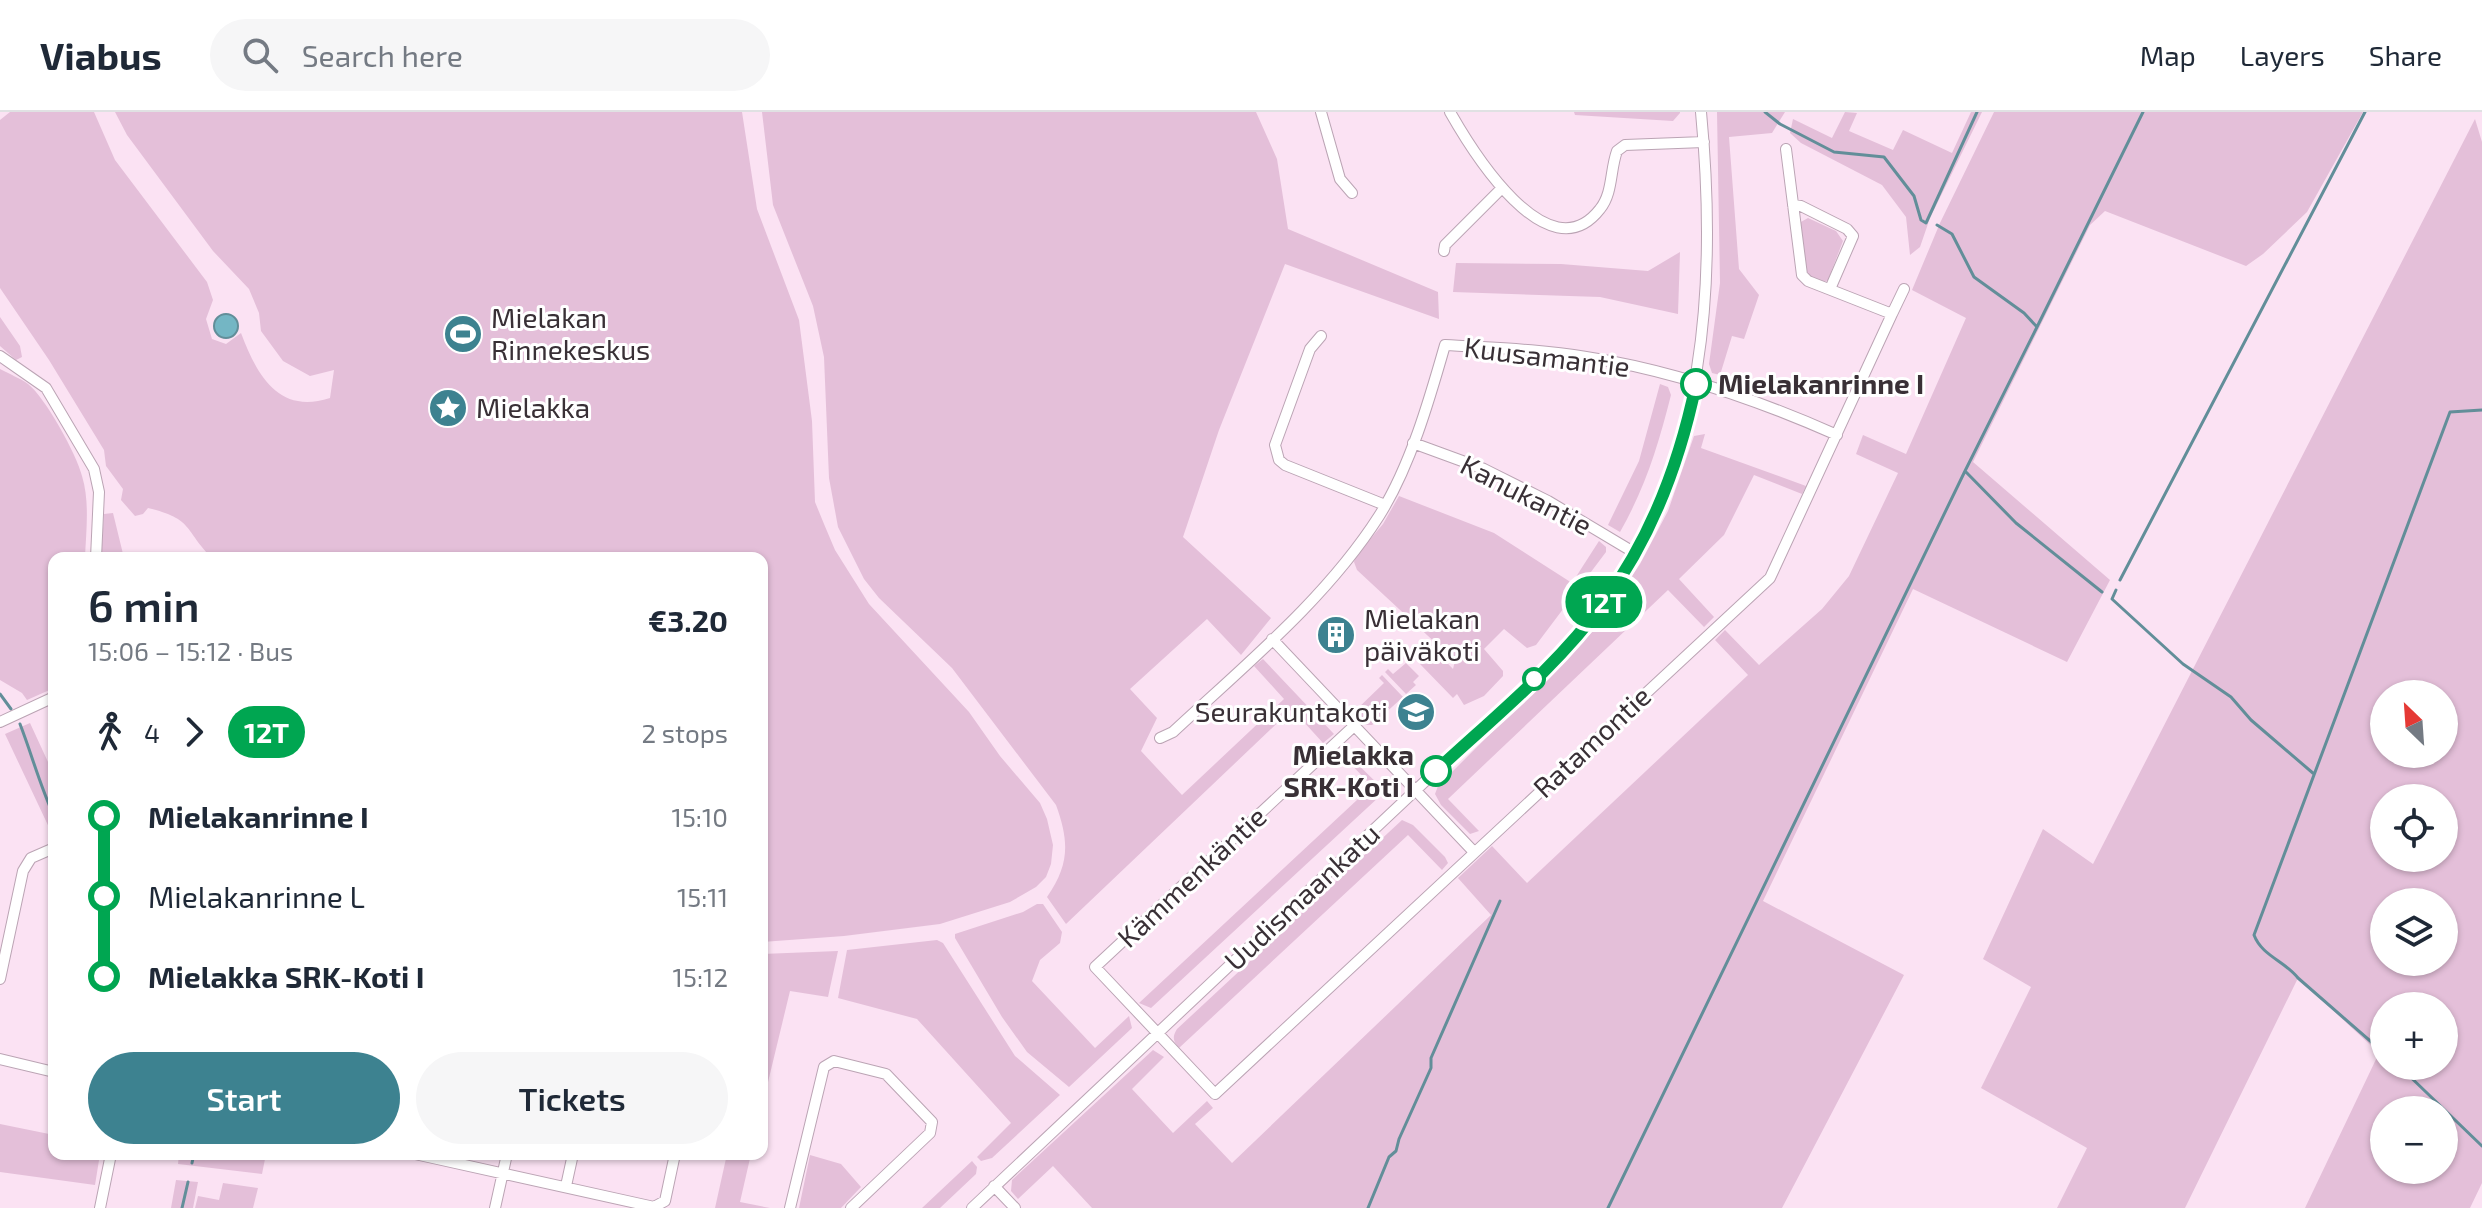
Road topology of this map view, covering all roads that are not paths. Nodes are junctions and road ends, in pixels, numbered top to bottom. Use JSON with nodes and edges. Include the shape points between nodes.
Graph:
{"nodes":[{"id":1,"x":1321,"y":112,"type":"edge"},
{"id":2,"x":1450,"y":112,"type":"edge"},
{"id":3,"x":1701,"y":112,"type":"edge"},
{"id":4,"x":1704,"y":142,"type":"junction"},
{"id":5,"x":1786,"y":149,"type":"dead end"},
{"id":6,"x":1502,"y":188,"type":"junction"},
{"id":7,"x":1352,"y":193,"type":"dead end"},
{"id":8,"x":1793,"y":205,"type":"junction"},
{"id":9,"x":1444,"y":251,"type":"dead end"},
{"id":10,"x":1830,"y":289,"type":"junction"},
{"id":11,"x":1904,"y":289,"type":"dead end"},
{"id":12,"x":1892,"y":314,"type":"junction"},
{"id":13,"x":1321,"y":336,"type":"dead end"},
{"id":14,"x":0,"y":356,"type":"edge"},
{"id":15,"x":1696,"y":384,"type":"junction"},
{"id":16,"x":1837,"y":435,"type":"junction"},
{"id":17,"x":1413,"y":443,"type":"junction"},
{"id":18,"x":1385,"y":505,"type":"junction"},
{"id":19,"x":96,"y":552,"type":"edge"},
{"id":20,"x":1635,"y":553,"type":"junction"},
{"id":21,"x":1272,"y":639,"type":"junction"},
{"id":22,"x":48,"y":700,"type":"edge"},
{"id":23,"x":0,"y":722,"type":"edge"},
{"id":24,"x":1354,"y":726,"type":"junction"},
{"id":25,"x":1160,"y":738,"type":"dead end"},
{"id":26,"x":1415,"y":791,"type":"junction"},
{"id":27,"x":48,"y":851,"type":"edge"},
{"id":28,"x":1474,"y":852,"type":"junction"},
{"id":29,"x":0,"y":979,"type":"edge"},
{"id":30,"x":1157,"y":1032,"type":"junction"},
{"id":31,"x":0,"y":1059,"type":"edge"},
{"id":32,"x":48,"y":1071,"type":"edge"},
{"id":33,"x":110,"y":1160,"type":"edge"},
{"id":34,"x":451,"y":1160,"type":"edge"},
{"id":35,"x":506,"y":1160,"type":"edge"},
{"id":36,"x":572,"y":1160,"type":"edge"},
{"id":37,"x":674,"y":1160,"type":"edge"},
{"id":38,"x":503,"y":1174,"type":"junction"},
{"id":39,"x":566,"y":1186,"type":"junction"},
{"id":40,"x":994,"y":1186,"type":"junction"},
{"id":41,"x":100,"y":1208,"type":"edge"},
{"id":42,"x":495,"y":1208,"type":"edge"},
{"id":43,"x":790,"y":1208,"type":"edge"},
{"id":44,"x":851,"y":1208,"type":"edge"},
{"id":45,"x":972,"y":1208,"type":"edge"},
{"id":46,"x":1015,"y":1208,"type":"edge"}],
"edges":[{"from":1,"to":7,"type":"street","via":[[1340,179]]},
{"from":2,"to":6,"type":"street"},
{"from":3,"to":4,"type":"street","name":"Uudismaankatu"},
{"from":4,"to":6,"type":"street","via":[[1636,142],[1620,147],[1606,199],[1593,217],[1576,226],[1545,224]]},
{"from":4,"to":15,"type":"street","name":"Uudismaankatu","via":[[1707,267]]},
{"from":5,"to":8,"type":"street"},
{"from":6,"to":9,"type":"street"},
{"from":8,"to":10,"type":"street","via":[[1802,275]]},
{"from":8,"to":10,"type":"street","via":[[1853,236]]},
{"from":10,"to":12,"type":"street"},
{"from":11,"to":12,"type":"street","name":"Ratamontie"},
{"from":12,"to":16,"type":"street","name":"Ratamontie"},
{"from":13,"to":18,"type":"street","via":[[1310,349],[1276,453],[1285,465]]},
{"from":14,"to":19,"type":"street","via":[[46,388],[94,469],[99,480]]},
{"from":15,"to":16,"type":"street","name":"Kuusamantie"},
{"from":15,"to":17,"type":"street","name":"Kuusamantie","via":[[1587,357],[1445,345]]},
{"from":15,"to":20,"type":"street","name":"Uudismaankatu","via":[[1678,455]]},
{"from":16,"to":28,"type":"street","name":"Ratamontie","via":[[1770,578]]},
{"from":17,"to":18,"type":"street"},
{"from":17,"to":20,"type":"street","name":"Kanukantie","via":[[1484,469]]},
{"from":18,"to":21,"type":"street","via":[[1346,563]]},
{"from":20,"to":26,"type":"street","name":"Uudismaankatu","via":[[1576,637]]},
{"from":21,"to":24,"type":"street"},
{"from":21,"to":25,"type":"street","via":[[1173,732]]},
{"from":22,"to":23,"type":"street"},
{"from":24,"to":26,"type":"street"},
{"from":24,"to":30,"type":"street","name":"Kämmenkäntie","via":[[1095,967]]},
{"from":26,"to":28,"type":"street"},
{"from":26,"to":30,"type":"street","name":"Uudismaankatu"},
{"from":27,"to":29,"type":"street","via":[[31,858],[23,871]]},
{"from":28,"to":30,"type":"street","name":"Ratamontie","via":[[1215,1094]]},
{"from":30,"to":40,"type":"street","name":"Uudismaankatu"},
{"from":31,"to":32,"type":"street"},
{"from":33,"to":41,"type":"street"},
{"from":34,"to":38,"type":"street"},
{"from":35,"to":38,"type":"street"},
{"from":36,"to":39,"type":"street"},
{"from":37,"to":39,"type":"street","via":[[665,1201],[654,1207]]},
{"from":38,"to":39,"type":"street"},
{"from":38,"to":42,"type":"street"},
{"from":40,"to":45,"type":"street","name":"Uudismaankatu"},
{"from":40,"to":46,"type":"street"},
{"from":43,"to":44,"type":"street","via":[[824,1067],[834,1061],[886,1074],[932,1122],[930,1133]]}]}
